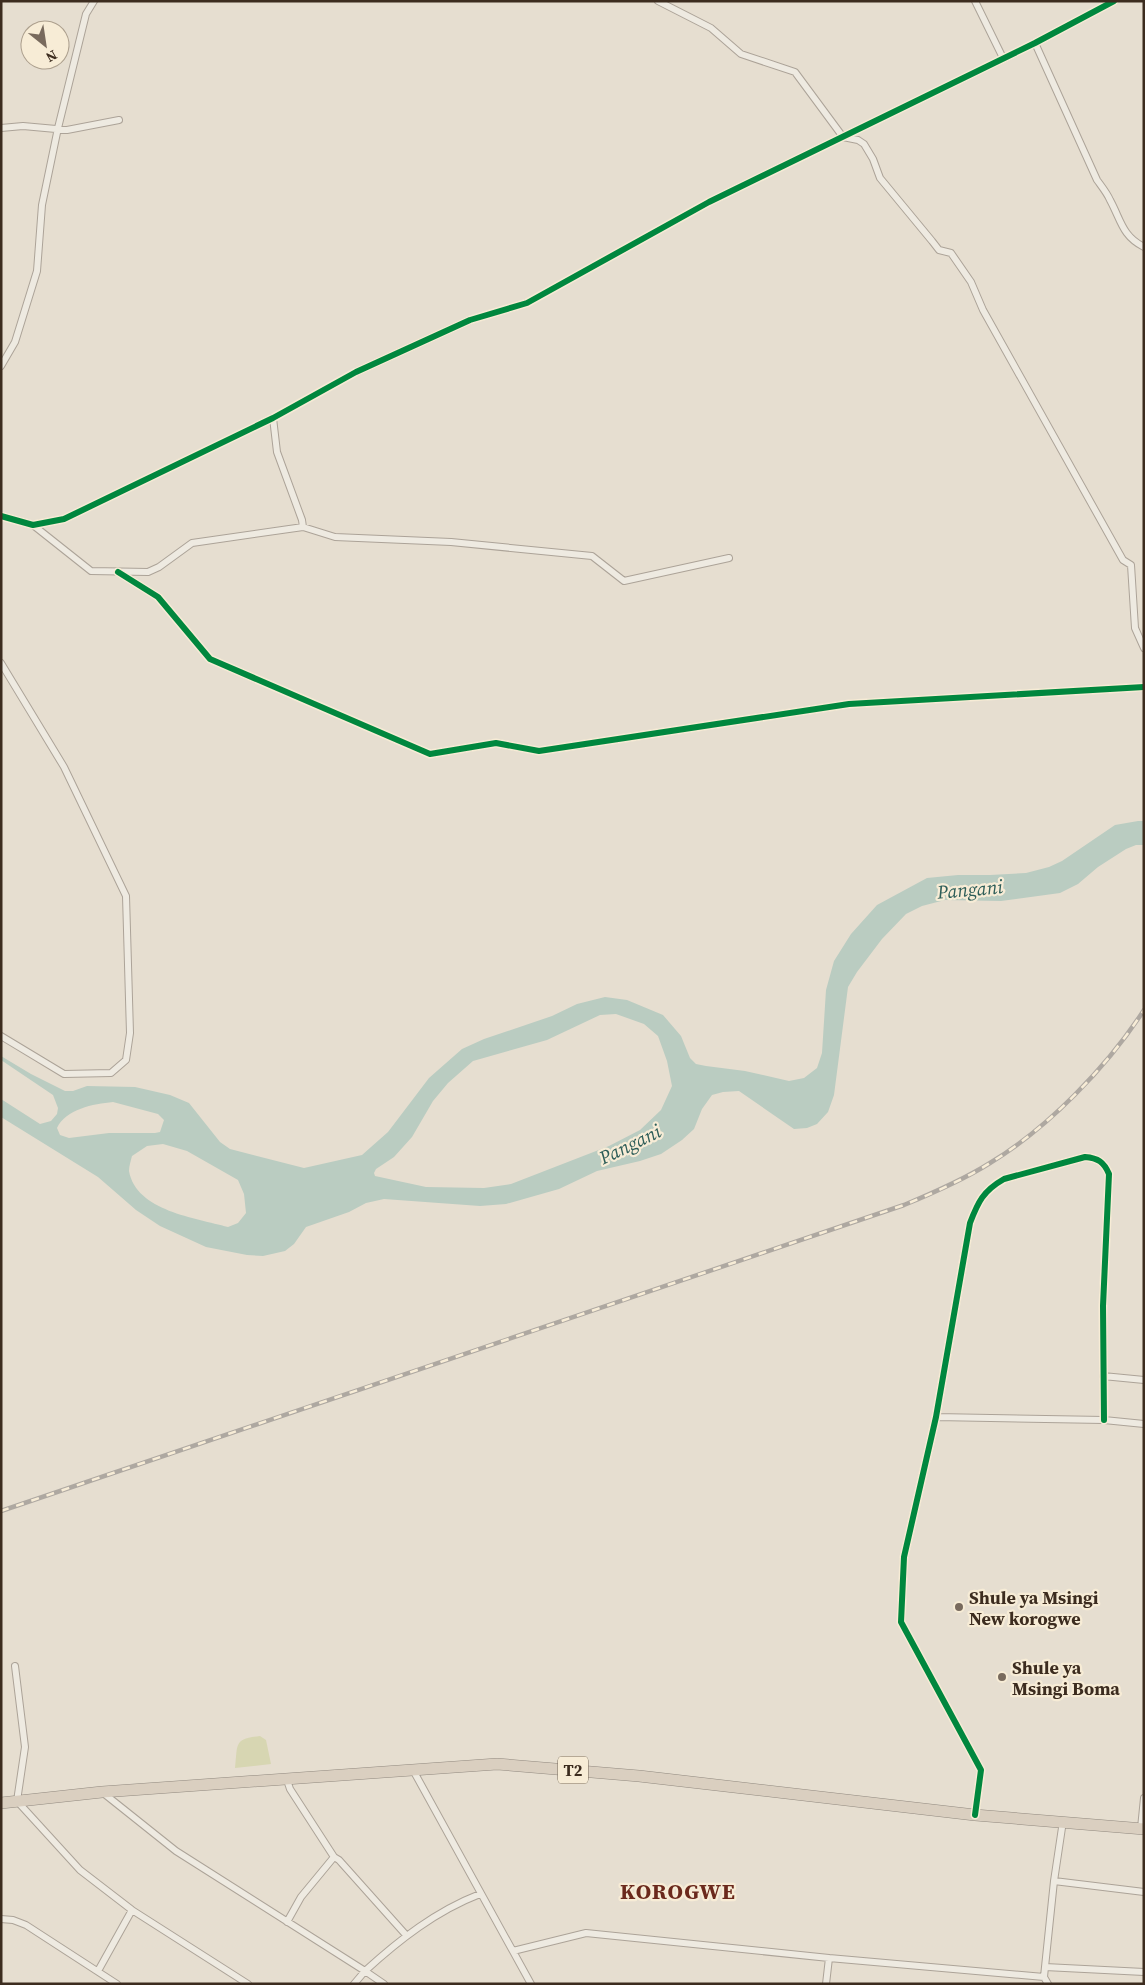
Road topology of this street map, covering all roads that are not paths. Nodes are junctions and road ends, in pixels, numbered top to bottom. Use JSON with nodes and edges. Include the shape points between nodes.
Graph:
{"nodes":[{"id":1,"x":94,"y":1,"type":"edge"},
{"id":2,"x":658,"y":1,"type":"edge"},
{"id":3,"x":975,"y":1,"type":"edge"},
{"id":4,"x":1114,"y":1,"type":"edge"},
{"id":5,"x":1036,"y":43,"type":"junction"},
{"id":6,"x":1003,"y":58,"type":"junction"},
{"id":7,"x":120,"y":120,"type":"dead end"},
{"id":8,"x":1,"y":128,"type":"edge"},
{"id":9,"x":58,"y":128,"type":"junction"},
{"id":10,"x":843,"y":137,"type":"junction"},
{"id":11,"x":1144,"y":247,"type":"edge"},
{"id":12,"x":1,"y":366,"type":"edge"},
{"id":13,"x":273,"y":418,"type":"junction"},
{"id":14,"x":1,"y":516,"type":"edge"},
{"id":15,"x":33,"y":525,"type":"junction"},
{"id":16,"x":303,"y":527,"type":"junction"},
{"id":17,"x":729,"y":558,"type":"dead end"},
{"id":18,"x":118,"y":572,"type":"junction"},
{"id":19,"x":1144,"y":648,"type":"edge"},
{"id":20,"x":1,"y":663,"type":"edge"},
{"id":21,"x":1144,"y":687,"type":"edge"},
{"id":22,"x":1,"y":1036,"type":"edge"},
{"id":23,"x":1104,"y":1376,"type":"junction"},
{"id":24,"x":1144,"y":1380,"type":"edge"},
{"id":25,"x":936,"y":1417,"type":"junction"},
{"id":26,"x":1104,"y":1420,"type":"junction"},
{"id":27,"x":1144,"y":1424,"type":"edge"},
{"id":28,"x":15,"y":1666,"type":"dead end"},
{"id":29,"x":413,"y":1770,"type":"junction"},
{"id":30,"x":287,"y":1780,"type":"junction"},
{"id":31,"x":102,"y":1792,"type":"junction"},
{"id":32,"x":1144,"y":1798,"type":"edge"},
{"id":33,"x":17,"y":1800,"type":"junction"},
{"id":34,"x":1,"y":1803,"type":"edge"},
{"id":35,"x":975,"y":1814,"type":"junction"},
{"id":36,"x":1063,"y":1821,"type":"junction"},
{"id":37,"x":1142,"y":1828,"type":"edge"},
{"id":38,"x":334,"y":1858,"type":"junction"},
{"id":39,"x":1054,"y":1881,"type":"junction"},
{"id":40,"x":1144,"y":1892,"type":"edge"},
{"id":41,"x":480,"y":1894,"type":"junction"},
{"id":42,"x":132,"y":1910,"type":"junction"},
{"id":43,"x":1,"y":1919,"type":"edge"},
{"id":44,"x":287,"y":1922,"type":"junction"},
{"id":45,"x":406,"y":1935,"type":"junction"},
{"id":46,"x":513,"y":1951,"type":"junction"},
{"id":47,"x":829,"y":1958,"type":"junction"},
{"id":48,"x":1045,"y":1966,"type":"junction"},
{"id":49,"x":98,"y":1971,"type":"junction"},
{"id":50,"x":365,"y":1971,"type":"junction"},
{"id":51,"x":1144,"y":1972,"type":"edge"},
{"id":52,"x":1044,"y":1977,"type":"junction"},
{"id":53,"x":117,"y":1984,"type":"edge"},
{"id":54,"x":248,"y":1984,"type":"edge"},
{"id":55,"x":354,"y":1984,"type":"edge"},
{"id":56,"x":384,"y":1984,"type":"edge"},
{"id":57,"x":530,"y":1984,"type":"edge"},
{"id":58,"x":826,"y":1984,"type":"edge"},
{"id":59,"x":1048,"y":1984,"type":"edge"}],
"edges":[{"from":1,"to":9,"type":"street","via":[[86,14]]},
{"from":2,"to":10,"type":"street","via":[[710,28],[741,54],[795,72]]},
{"from":3,"to":6,"type":"street"},
{"from":4,"to":5,"type":"street"},
{"from":5,"to":6,"type":"street"},
{"from":5,"to":11,"type":"street","via":[[1097,180],[1133,242]]},
{"from":6,"to":10,"type":"street"},
{"from":7,"to":9,"type":"street","via":[[68,130]]},
{"from":8,"to":9,"type":"street"},
{"from":9,"to":12,"type":"street","via":[[42,205],[37,271],[15,342]]},
{"from":10,"to":13,"type":"street","via":[[709,202],[527,303],[470,320],[356,372]]},
{"from":10,"to":19,"type":"street","via":[[864,144],[880,178],[939,250],[951,254],[972,282],[983,310],[1124,560],[1130,565],[1135,628]]},
{"from":13,"to":15,"type":"street","via":[[64,519]]},
{"from":13,"to":16,"type":"street","via":[[277,452]]},
{"from":14,"to":15,"type":"street"},
{"from":15,"to":18,"type":"street","via":[[91,572]]},
{"from":16,"to":17,"type":"street","via":[[335,537],[451,542],[592,556],[624,581]]},
{"from":16,"to":18,"type":"street","via":[[192,543],[148,572]]},
{"from":18,"to":21,"type":"street","via":[[158,597],[210,659],[430,754],[496,742],[539,750],[849,704]]},
{"from":20,"to":22,"type":"street","via":[[64,767],[126,896],[130,1033],[126,1060],[111,1073],[64,1074]]},
{"from":23,"to":24,"type":"street"},
{"from":23,"to":25,"type":"street","via":[[1103,1306],[1109,1174],[1106,1166],[1096,1158],[1085,1157],[1004,1179],[978,1202],[970,1223]]},
{"from":23,"to":26,"type":"street"},
{"from":25,"to":26,"type":"street"},
{"from":25,"to":35,"type":"street","via":[[904,1557],[901,1622],[981,1770]]},
{"from":26,"to":27,"type":"street"},
{"from":28,"to":33,"type":"street","via":[[25,1747]]},
{"from":29,"to":30,"type":"highway","number":"T2"},
{"from":29,"to":35,"type":"highway","number":"T2","via":[[497,1764],[639,1776]]},
{"from":29,"to":41,"type":"street"},
{"from":30,"to":31,"type":"highway","number":"T2"},
{"from":30,"to":38,"type":"street"},
{"from":31,"to":33,"type":"highway","number":"T2"},
{"from":31,"to":44,"type":"street","via":[[176,1851]]},
{"from":32,"to":37,"type":"street"},
{"from":33,"to":34,"type":"highway","number":"T2"},
{"from":33,"to":42,"type":"street","via":[[80,1870]]},
{"from":35,"to":36,"type":"highway","number":"T2"},
{"from":36,"to":37,"type":"highway","number":"T2"},
{"from":36,"to":39,"type":"street"},
{"from":38,"to":44,"type":"street","via":[[301,1896]]},
{"from":38,"to":45,"type":"street"},
{"from":39,"to":40,"type":"street"},
{"from":39,"to":48,"type":"street"},
{"from":41,"to":45,"type":"street","via":[[464,1900]]},
{"from":41,"to":46,"type":"street"},
{"from":42,"to":49,"type":"street"},
{"from":42,"to":54,"type":"street"},
{"from":43,"to":49,"type":"street","via":[[26,1925]]},
{"from":44,"to":50,"type":"street"},
{"from":45,"to":50,"type":"street"},
{"from":46,"to":47,"type":"street","via":[[586,1932]]},
{"from":46,"to":57,"type":"street"},
{"from":47,"to":52,"type":"street"},
{"from":47,"to":58,"type":"street"},
{"from":48,"to":51,"type":"street"},
{"from":48,"to":52,"type":"street"},
{"from":49,"to":53,"type":"street"},
{"from":50,"to":55,"type":"street"},
{"from":50,"to":56,"type":"street"},
{"from":52,"to":59,"type":"street"}]}
